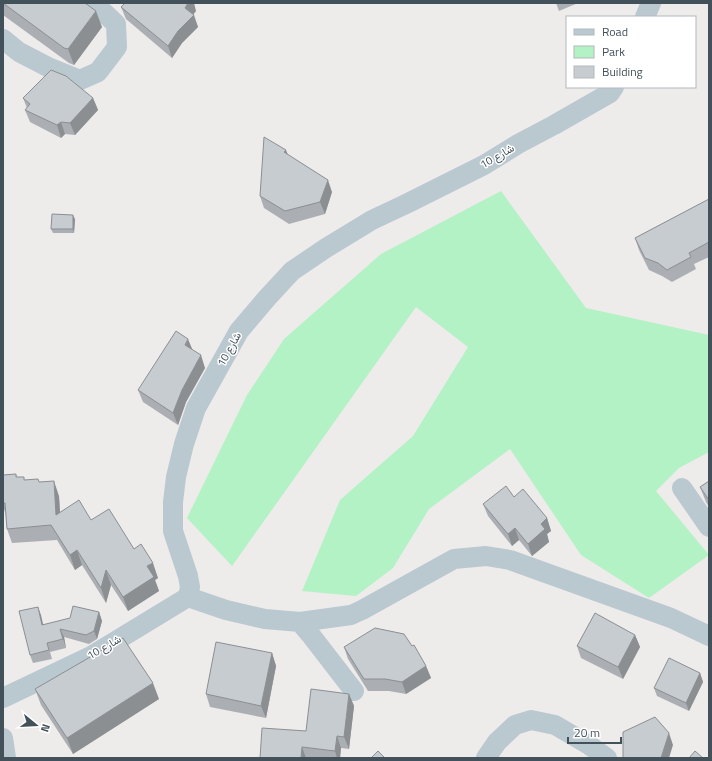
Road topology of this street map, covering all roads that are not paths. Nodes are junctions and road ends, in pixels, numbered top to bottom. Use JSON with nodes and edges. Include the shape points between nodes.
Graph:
{"nodes":[{"id":1,"x":94,"y":3,"type":"edge"},
{"id":2,"x":650,"y":3,"type":"edge"},
{"id":3,"x":645,"y":16,"type":"edge"},
{"id":4,"x":3,"y":39,"type":"edge"},
{"id":5,"x":613,"y":88,"type":"edge"},
{"id":6,"x":682,"y":488,"type":"dead end"},
{"id":7,"x":709,"y":527,"type":"edge"},
{"id":8,"x":188,"y":597,"type":"junction"},
{"id":9,"x":300,"y":622,"type":"junction"},
{"id":10,"x":709,"y":636,"type":"edge"},
{"id":11,"x":354,"y":691,"type":"dead end"},
{"id":12,"x":3,"y":698,"type":"edge"},
{"id":13,"x":3,"y":738,"type":"edge"},
{"id":14,"x":6,"y":758,"type":"edge"},
{"id":15,"x":486,"y":758,"type":"edge"},
{"id":16,"x":607,"y":758,"type":"edge"}],
"edges":[{"from":1,"to":4,"type":"street","via":[[116,24],[117,47],[98,72],[80,80],[19,52]]},
{"from":2,"to":3,"type":"street"},
{"from":5,"to":8,"type":"street","name":"شارع 10","via":[[610,93],[484,165],[372,220],[292,271],[266,298],[239,331],[196,408],[184,444],[176,477],[173,531],[188,576]]},
{"from":6,"to":7,"type":"street"},
{"from":8,"to":9,"type":"street","via":[[226,610],[265,619]]},
{"from":8,"to":12,"type":"street","name":"شارع 10","via":[[91,656]]},
{"from":9,"to":10,"type":"street","via":[[351,615],[454,559],[486,556],[510,560],[671,618]]},
{"from":9,"to":11,"type":"street"},
{"from":13,"to":14,"type":"street"},
{"from":15,"to":16,"type":"street","via":[[514,725],[531,720],[556,725]]}]}
